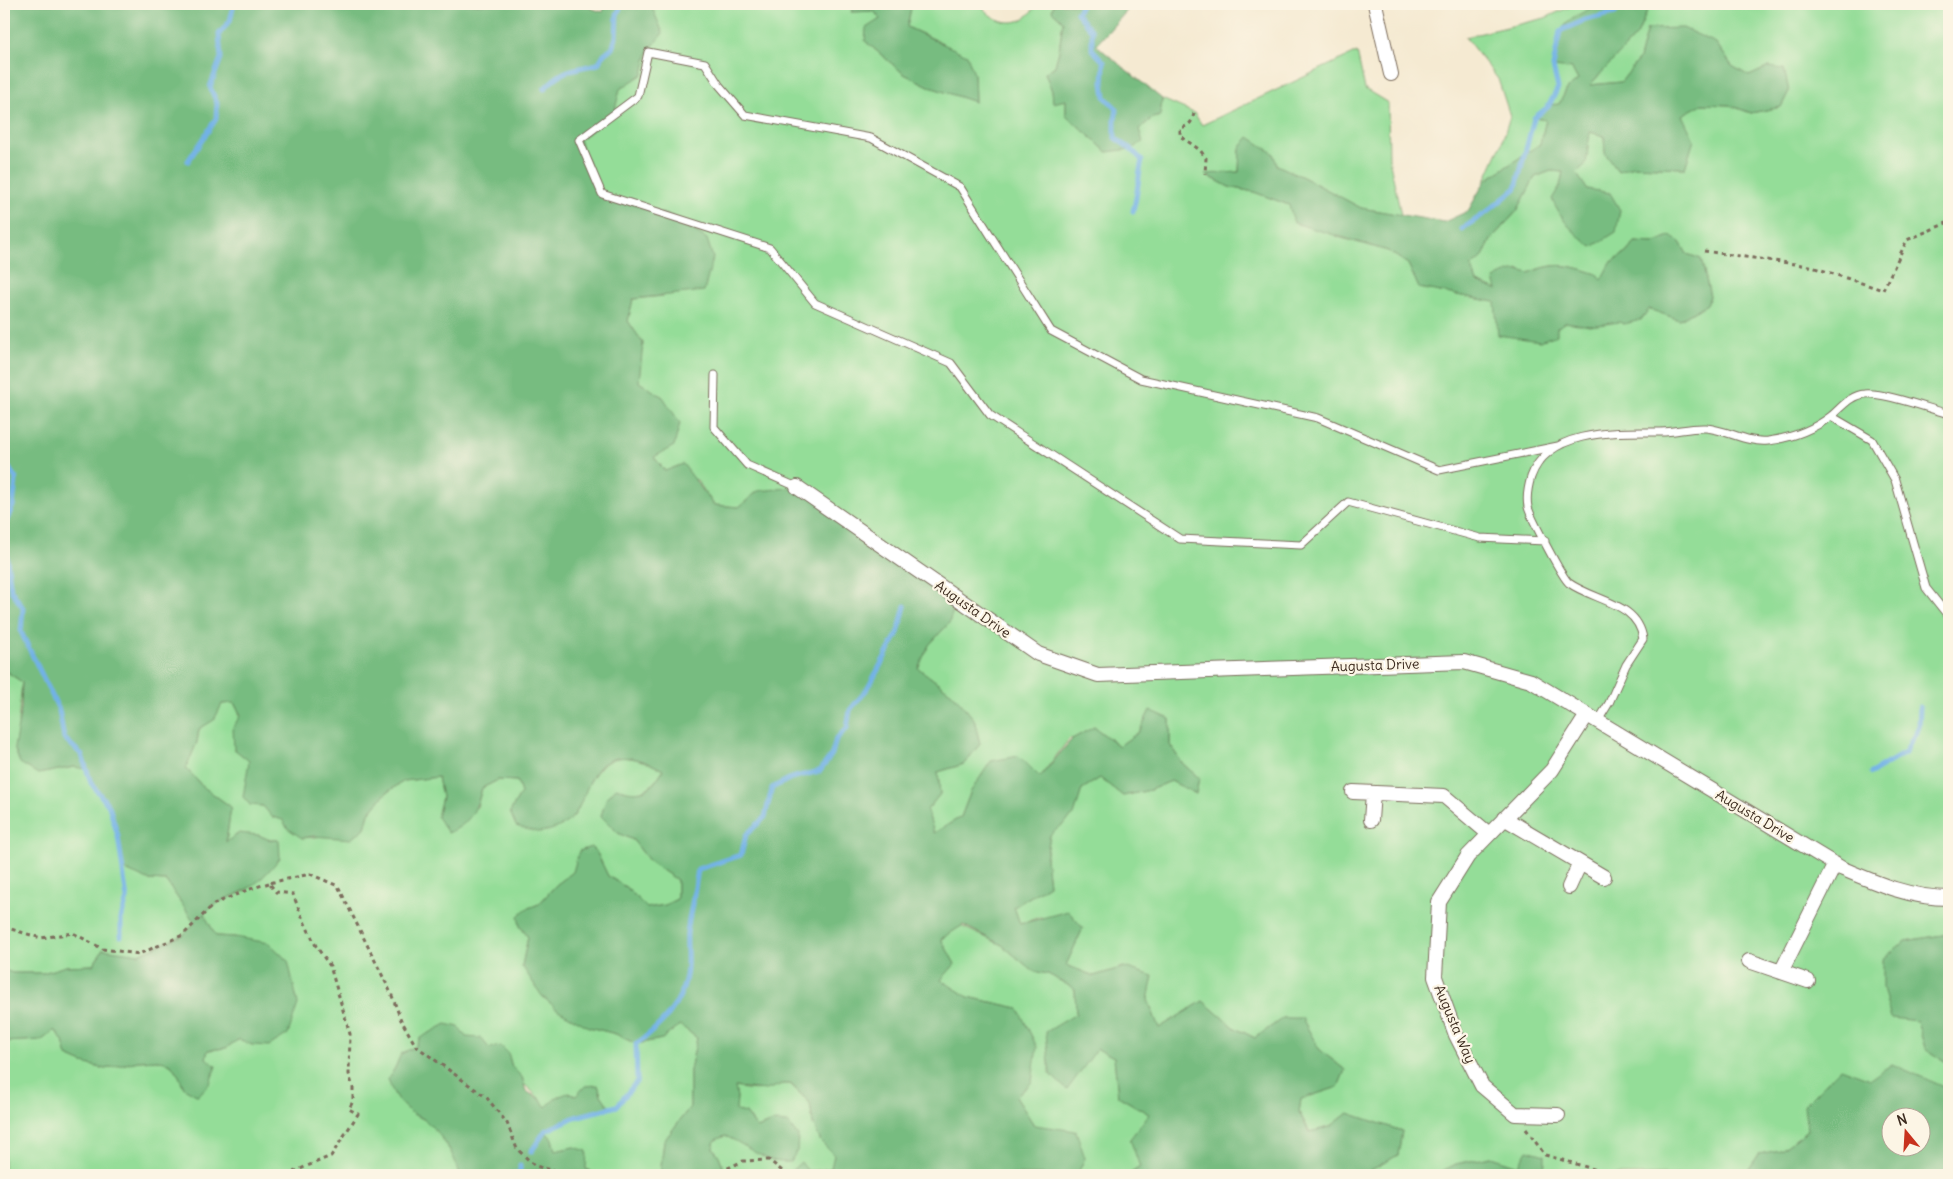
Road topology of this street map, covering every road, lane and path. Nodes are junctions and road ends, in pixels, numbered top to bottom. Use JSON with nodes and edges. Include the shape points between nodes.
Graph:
{"nodes":[{"id":1,"x":1374,"y":4,"type":"edge"},
{"id":2,"x":1391,"y":74,"type":"dead end"},
{"id":3,"x":1194,"y":113,"type":"dead end"},
{"id":4,"x":1205,"y":174,"type":"dead end"},
{"id":5,"x":1949,"y":222,"type":"edge"},
{"id":6,"x":1704,"y":251,"type":"dead end"},
{"id":7,"x":715,"y":375,"type":"dead end"},
{"id":8,"x":1949,"y":414,"type":"edge"},
{"id":9,"x":1831,"y":416,"type":"junction"},
{"id":10,"x":1558,"y":446,"type":"junction"},
{"id":11,"x":797,"y":487,"type":"joint"},
{"id":12,"x":1545,"y":541,"type":"junction"},
{"id":13,"x":1949,"y":617,"type":"edge"},
{"id":14,"x":1592,"y":718,"type":"junction"},
{"id":15,"x":1353,"y":792,"type":"dead end"},
{"id":16,"x":1373,"y":793,"type":"junction"},
{"id":17,"x":1504,"y":818,"type":"junction"},
{"id":18,"x":1371,"y":820,"type":"dead end"},
{"id":19,"x":1489,"y":834,"type":"junction"},
{"id":20,"x":1580,"y":864,"type":"junction"},
{"id":21,"x":1834,"y":864,"type":"junction"},
{"id":22,"x":1604,"y":877,"type":"dead end"},
{"id":23,"x":268,"y":883,"type":"junction"},
{"id":24,"x":1569,"y":887,"type":"dead end"},
{"id":25,"x":1949,"y":898,"type":"edge"},
{"id":26,"x":4,"y":927,"type":"edge"},
{"id":27,"x":1749,"y":961,"type":"dead end"},
{"id":28,"x":1781,"y":972,"type":"junction"},
{"id":29,"x":1808,"y":981,"type":"dead end"},
{"id":30,"x":1515,"y":1114,"type":"junction"},
{"id":31,"x":1558,"y":1115,"type":"dead end"},
{"id":32,"x":286,"y":1175,"type":"edge"},
{"id":33,"x":574,"y":1175,"type":"edge"},
{"id":34,"x":714,"y":1175,"type":"edge"},
{"id":35,"x":787,"y":1175,"type":"edge"},
{"id":36,"x":1614,"y":1175,"type":"edge"}],
"edges":[{"from":1,"to":2,"type":"street"},
{"from":3,"to":4,"type":"path","via":[[1188,126],[1180,128],[1180,136],[1206,158]]},
{"from":5,"to":6,"type":"path","via":[[1907,240],[1883,290],[1808,266]]},
{"from":7,"to":11,"type":"lane","via":[[714,427],[747,466]]},
{"from":8,"to":9,"type":"lane","via":[[1864,394],[1852,398]]},
{"from":9,"to":10,"type":"lane","via":[[1793,435],[1766,441],[1693,428],[1597,434]]},
{"from":9,"to":13,"type":"lane","via":[[1872,440],[1895,480],[1926,588]]},
{"from":10,"to":12,"type":"lane","via":[[1535,466],[1527,492],[1528,507]]},
{"from":10,"to":12,"type":"lane","via":[[1439,470],[1318,418],[1141,378],[1052,331],[960,187],[871,138],[745,115],[719,85],[705,62],[648,52],[638,96],[579,140],[602,194],[770,248],[815,303],[951,363],[990,415],[1180,539],[1301,545],[1348,502],[1480,538]]},
{"from":11,"to":14,"type":"street","name":"Augusta Drive","via":[[1038,654],[1098,675],[1464,662],[1531,681]]},
{"from":12,"to":14,"type":"lane","via":[[1567,582],[1619,606],[1642,628],[1643,639],[1626,665],[1609,703]]},
{"from":14,"to":17,"type":"street","name":"Augusta Way","via":[[1552,770]]},
{"from":14,"to":21,"type":"street","name":"Augusta Drive"},
{"from":15,"to":16,"type":"street"},
{"from":16,"to":18,"type":"street"},
{"from":16,"to":19,"type":"street","via":[[1444,796]]},
{"from":17,"to":19,"type":"street","name":"Augusta Way"},
{"from":17,"to":20,"type":"street"},
{"from":19,"to":30,"type":"street","name":"Augusta Way","via":[[1468,856],[1439,902],[1435,977],[1456,1035],[1482,1086]]},
{"from":20,"to":22,"type":"street"},
{"from":20,"to":24,"type":"street"},
{"from":21,"to":25,"type":"street","name":"Augusta Drive","via":[[1881,886],[1927,898]]},
{"from":21,"to":28,"type":"street"},
{"from":23,"to":26,"type":"path","via":[[214,904],[183,935],[139,954],[103,950],[73,933],[41,938]]},
{"from":23,"to":32,"type":"path","via":[[276,892],[293,894],[330,966],[350,1034],[348,1074],[353,1102],[350,1109],[358,1114],[331,1156]]},
{"from":23,"to":33,"type":"path","via":[[310,874],[338,886],[416,1046],[487,1098],[507,1123],[517,1149],[535,1166]]},
{"from":27,"to":28,"type":"street"},
{"from":28,"to":29,"type":"street"},
{"from":30,"to":31,"type":"street"},
{"from":30,"to":36,"type":"path","via":[[1545,1155]]},
{"from":34,"to":35,"type":"path","via":[[743,1161],[769,1160]]}]}
